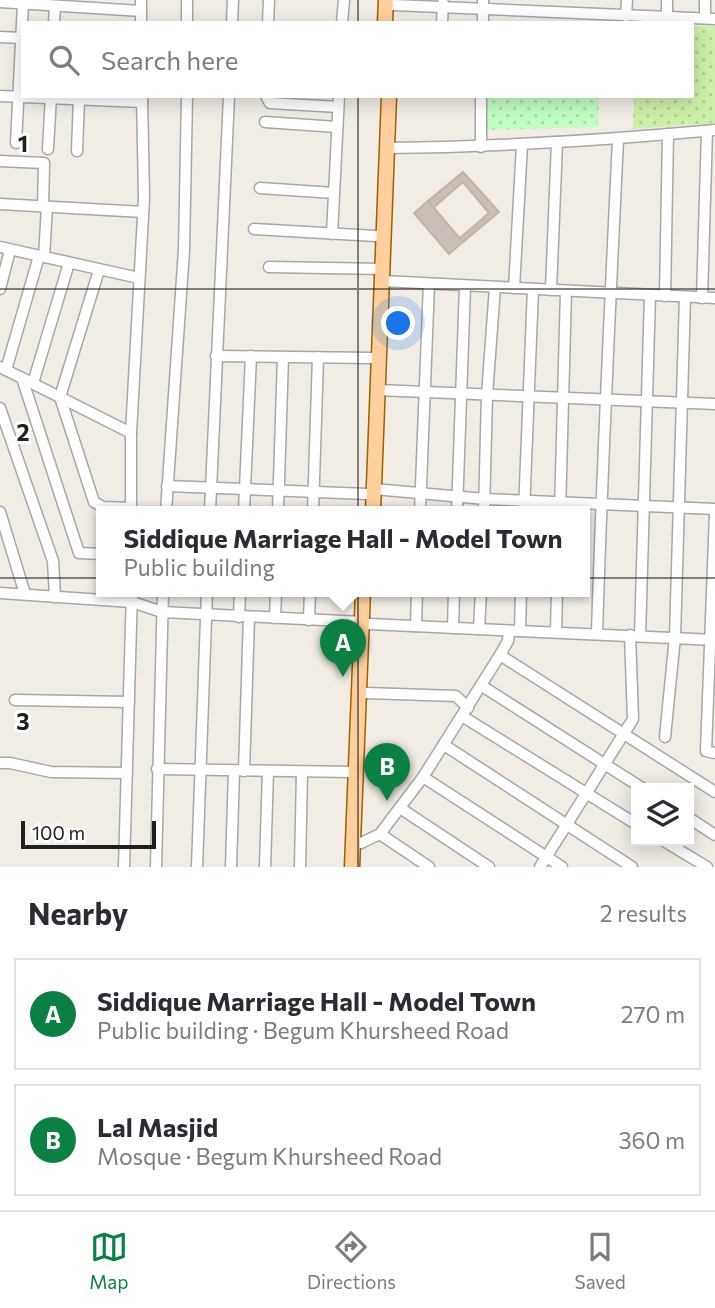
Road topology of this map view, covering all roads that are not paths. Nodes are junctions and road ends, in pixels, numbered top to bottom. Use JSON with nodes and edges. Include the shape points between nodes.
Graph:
{"nodes":[{"id":1,"x":187,"y":0,"type":"edge"},
{"id":2,"x":233,"y":0,"type":"edge"},
{"id":3,"x":269,"y":0,"type":"edge"},
{"id":4,"x":344,"y":0,"type":"edge"},
{"id":5,"x":558,"y":0,"type":"edge"},
{"id":6,"x":593,"y":0,"type":"edge"},
{"id":7,"x":627,"y":0,"type":"edge"},
{"id":8,"x":667,"y":0,"type":"edge"},
{"id":9,"x":705,"y":0,"type":"edge"},
{"id":10,"x":0,"y":2,"type":"edge"},
{"id":11,"x":20,"y":2,"type":"edge"},
{"id":12,"x":391,"y":2,"type":"edge"},
{"id":13,"x":443,"y":3,"type":"edge"},
{"id":14,"x":49,"y":4,"type":"edge"},
{"id":15,"x":483,"y":4,"type":"edge"},
{"id":16,"x":523,"y":5,"type":"edge"},
{"id":17,"x":141,"y":11,"type":"edge"},
{"id":18,"x":557,"y":12,"type":"junction"},
{"id":19,"x":593,"y":14,"type":"junction"},
{"id":20,"x":626,"y":16,"type":"junction"},
{"id":21,"x":667,"y":17,"type":"junction"},
{"id":22,"x":710,"y":18,"type":"edge"},
{"id":23,"x":21,"y":21,"type":"edge"},
{"id":24,"x":53,"y":21,"type":"edge"},
{"id":25,"x":187,"y":21,"type":"edge"},
{"id":26,"x":232,"y":21,"type":"edge"},
{"id":27,"x":268,"y":21,"type":"edge"},
{"id":28,"x":342,"y":21,"type":"edge"},
{"id":29,"x":386,"y":21,"type":"edge"},
{"id":30,"x":392,"y":21,"type":"edge"},
{"id":31,"x":442,"y":21,"type":"edge"},
{"id":32,"x":0,"y":37,"type":"edge"},
{"id":33,"x":21,"y":38,"type":"edge"},
{"id":34,"x":21,"y":53,"type":"edge"},
{"id":35,"x":0,"y":96,"type":"edge"},
{"id":36,"x":18,"y":97,"type":"junction"},
{"id":37,"x":51,"y":98,"type":"edge"},
{"id":38,"x":65,"y":98,"type":"edge"},
{"id":39,"x":187,"y":98,"type":"edge"},
{"id":40,"x":229,"y":98,"type":"edge"},
{"id":41,"x":267,"y":98,"type":"edge"},
{"id":42,"x":382,"y":98,"type":"edge"},
{"id":43,"x":389,"y":98,"type":"edge"},
{"id":44,"x":481,"y":98,"type":"edge"},
{"id":45,"x":79,"y":99,"type":"junction"},
{"id":46,"x":142,"y":99,"type":"edge"},
{"id":47,"x":339,"y":102,"type":"edge"},
{"id":48,"x":265,"y":122,"type":"dead end"},
{"id":49,"x":337,"y":127,"type":"junction"},
{"id":50,"x":711,"y":131,"type":"edge"},
{"id":51,"x":668,"y":134,"type":"junction"},
{"id":52,"x":618,"y":140,"type":"junction"},
{"id":53,"x":16,"y":143,"type":"dead end"},
{"id":54,"x":557,"y":143,"type":"junction"},
{"id":55,"x":522,"y":145,"type":"junction"},
{"id":56,"x":481,"y":147,"type":"junction"},
{"id":57,"x":387,"y":148,"type":"junction"},
{"id":58,"x":48,"y":149,"type":"dead end"},
{"id":59,"x":77,"y":151,"type":"dead end"},
{"id":60,"x":0,"y":161,"type":"edge"},
{"id":61,"x":260,"y":188,"type":"dead end"},
{"id":62,"x":334,"y":193,"type":"junction"},
{"id":63,"x":0,"y":204,"type":"edge"},
{"id":64,"x":45,"y":207,"type":"junction"},
{"id":65,"x":143,"y":212,"type":"junction"},
{"id":66,"x":254,"y":229,"type":"dead end"},
{"id":67,"x":332,"y":234,"type":"junction"},
{"id":68,"x":376,"y":236,"type":"junction"},
{"id":69,"x":5,"y":249,"type":"edge"},
{"id":70,"x":42,"y":257,"type":"junction"},
{"id":71,"x":69,"y":263,"type":"junction"},
{"id":72,"x":270,"y":267,"type":"dead end"},
{"id":73,"x":99,"y":270,"type":"junction"},
{"id":74,"x":380,"y":273,"type":"junction"},
{"id":75,"x":139,"y":278,"type":"junction"},
{"id":76,"x":429,"y":284,"type":"junction"},
{"id":77,"x":465,"y":286,"type":"junction"},
{"id":78,"x":495,"y":287,"type":"junction"},
{"id":79,"x":514,"y":288,"type":"junction"},
{"id":80,"x":0,"y":289,"type":"edge"},
{"id":81,"x":533,"y":289,"type":"junction"},
{"id":82,"x":551,"y":290,"type":"junction"},
{"id":83,"x":566,"y":291,"type":"junction"},
{"id":84,"x":611,"y":293,"type":"junction"},
{"id":85,"x":650,"y":295,"type":"junction"},
{"id":86,"x":666,"y":296,"type":"junction"},
{"id":87,"x":685,"y":297,"type":"junction"},
{"id":88,"x":702,"y":298,"type":"junction"},
{"id":89,"x":715,"y":298,"type":"edge"},
{"id":90,"x":216,"y":356,"type":"junction"},
{"id":91,"x":251,"y":356,"type":"junction"},
{"id":92,"x":283,"y":357,"type":"junction"},
{"id":93,"x":318,"y":357,"type":"junction"},
{"id":94,"x":372,"y":358,"type":"junction"},
{"id":95,"x":3,"y":368,"type":"edge"},
{"id":96,"x":27,"y":381,"type":"junction"},
{"id":97,"x":378,"y":390,"type":"junction"},
{"id":98,"x":425,"y":392,"type":"junction"},
{"id":99,"x":461,"y":394,"type":"junction"},
{"id":100,"x":487,"y":395,"type":"junction"},
{"id":101,"x":528,"y":396,"type":"junction"},
{"id":102,"x":60,"y":397,"type":"junction"},
{"id":103,"x":563,"y":397,"type":"junction"},
{"id":104,"x":607,"y":399,"type":"junction"},
{"id":105,"x":647,"y":401,"type":"junction"},
{"id":106,"x":682,"y":402,"type":"junction"},
{"id":107,"x":715,"y":404,"type":"edge"},
{"id":108,"x":0,"y":408,"type":"edge"},
{"id":109,"x":131,"y":433,"type":"junction"},
{"id":110,"x":372,"y":440,"type":"junction"},
{"id":111,"x":167,"y":486,"type":"junction"},
{"id":112,"x":210,"y":488,"type":"junction"},
{"id":113,"x":245,"y":489,"type":"junction"},
{"id":114,"x":279,"y":491,"type":"junction"},
{"id":115,"x":313,"y":492,"type":"junction"},
{"id":116,"x":370,"y":492,"type":"junction"},
{"id":117,"x":421,"y":493,"type":"junction"},
{"id":118,"x":457,"y":496,"type":"junction"},
{"id":119,"x":601,"y":503,"type":"junction"},
{"id":120,"x":484,"y":505,"type":"edge"},
{"id":121,"x":644,"y":505,"type":"junction"},
{"id":122,"x":101,"y":506,"type":"edge"},
{"id":123,"x":131,"y":506,"type":"edge"},
{"id":124,"x":166,"y":506,"type":"edge"},
{"id":125,"x":209,"y":506,"type":"edge"},
{"id":126,"x":244,"y":506,"type":"edge"},
{"id":127,"x":278,"y":506,"type":"edge"},
{"id":128,"x":313,"y":506,"type":"edge"},
{"id":129,"x":367,"y":506,"type":"edge"},
{"id":130,"x":372,"y":506,"type":"edge"},
{"id":131,"x":420,"y":506,"type":"edge"},
{"id":132,"x":457,"y":506,"type":"edge"},
{"id":133,"x":524,"y":506,"type":"edge"},
{"id":134,"x":560,"y":506,"type":"edge"},
{"id":135,"x":679,"y":507,"type":"junction"},
{"id":136,"x":0,"y":512,"type":"edge"},
{"id":137,"x":715,"y":512,"type":"edge"},
{"id":138,"x":96,"y":554,"type":"edge"},
{"id":139,"x":0,"y":593,"type":"edge"},
{"id":140,"x":25,"y":594,"type":"junction"},
{"id":141,"x":55,"y":597,"type":"junction"},
{"id":142,"x":132,"y":597,"type":"edge"},
{"id":143,"x":163,"y":597,"type":"edge"},
{"id":144,"x":206,"y":597,"type":"edge"},
{"id":145,"x":241,"y":597,"type":"edge"},
{"id":146,"x":276,"y":597,"type":"edge"},
{"id":147,"x":310,"y":597,"type":"edge"},
{"id":148,"x":363,"y":597,"type":"edge"},
{"id":149,"x":370,"y":597,"type":"edge"},
{"id":150,"x":417,"y":597,"type":"edge"},
{"id":151,"x":454,"y":597,"type":"edge"},
{"id":152,"x":481,"y":597,"type":"edge"},
{"id":153,"x":520,"y":597,"type":"edge"},
{"id":154,"x":557,"y":597,"type":"edge"},
{"id":155,"x":162,"y":611,"type":"junction"},
{"id":156,"x":206,"y":614,"type":"junction"},
{"id":157,"x":244,"y":617,"type":"junction"},
{"id":158,"x":275,"y":618,"type":"junction"},
{"id":159,"x":309,"y":620,"type":"junction"},
{"id":160,"x":365,"y":623,"type":"junction"},
{"id":161,"x":416,"y":626,"type":"junction"},
{"id":162,"x":453,"y":628,"type":"junction"},
{"id":163,"x":479,"y":629,"type":"junction"},
{"id":164,"x":514,"y":631,"type":"junction"},
{"id":165,"x":556,"y":632,"type":"junction"},
{"id":166,"x":597,"y":633,"type":"junction"},
{"id":167,"x":635,"y":635,"type":"junction"},
{"id":168,"x":675,"y":638,"type":"junction"},
{"id":169,"x":712,"y":640,"type":"edge"},
{"id":170,"x":500,"y":655,"type":"junction"},
{"id":171,"x":482,"y":686,"type":"junction"},
{"id":172,"x":366,"y":693,"type":"junction"},
{"id":173,"x":15,"y":700,"type":"dead end"},
{"id":174,"x":129,"y":702,"type":"junction"},
{"id":175,"x":465,"y":712,"type":"junction"},
{"id":176,"x":623,"y":734,"type":"junction"},
{"id":177,"x":666,"y":737,"type":"dead end"},
{"id":178,"x":444,"y":745,"type":"junction"},
{"id":179,"x":715,"y":753,"type":"edge"},
{"id":180,"x":0,"y":763,"type":"edge"},
{"id":181,"x":604,"y":764,"type":"junction"},
{"id":182,"x":158,"y":769,"type":"junction"},
{"id":183,"x":200,"y":770,"type":"junction"},
{"id":184,"x":239,"y":771,"type":"junction"},
{"id":185,"x":268,"y":771,"type":"junction"},
{"id":186,"x":127,"y":772,"type":"junction"},
{"id":187,"x":303,"y":772,"type":"junction"},
{"id":188,"x":354,"y":772,"type":"junction"},
{"id":189,"x":423,"y":776,"type":"junction"},
{"id":190,"x":634,"y":783,"type":"edge"},
{"id":191,"x":715,"y":792,"type":"edge"},
{"id":192,"x":586,"y":793,"type":"junction"},
{"id":193,"x":400,"y":808,"type":"junction"},
{"id":194,"x":631,"y":821,"type":"edge"},
{"id":195,"x":694,"y":821,"type":"edge"},
{"id":196,"x":567,"y":824,"type":"junction"},
{"id":197,"x":380,"y":835,"type":"junction"},
{"id":198,"x":715,"y":835,"type":"edge"},
{"id":199,"x":360,"y":843,"type":"junction"},
{"id":200,"x":672,"y":846,"type":"edge"},
{"id":201,"x":543,"y":862,"type":"edge"},
{"id":202,"x":124,"y":867,"type":"edge"},
{"id":203,"x":156,"y":867,"type":"edge"},
{"id":204,"x":197,"y":867,"type":"edge"},
{"id":205,"x":231,"y":867,"type":"edge"},
{"id":206,"x":265,"y":867,"type":"edge"},
{"id":207,"x":300,"y":867,"type":"edge"},
{"id":208,"x":352,"y":867,"type":"edge"},
{"id":209,"x":359,"y":867,"type":"edge"},
{"id":210,"x":429,"y":867,"type":"edge"},
{"id":211,"x":489,"y":867,"type":"edge"},
{"id":212,"x":562,"y":867,"type":"edge"},
{"id":213,"x":632,"y":867,"type":"edge"},
{"id":214,"x":707,"y":867,"type":"edge"}],
"edges":[{"from":1,"to":25,"type":"street"},
{"from":2,"to":26,"type":"street"},
{"from":3,"to":27,"type":"street"},
{"from":4,"to":28,"type":"street"},
{"from":5,"to":18,"type":"street"},
{"from":6,"to":19,"type":"street"},
{"from":7,"to":20,"type":"street"},
{"from":8,"to":21,"type":"street"},
{"from":9,"to":22,"type":"street"},
{"from":10,"to":11,"type":"street"},
{"from":11,"to":14,"type":"street"},
{"from":11,"to":23,"type":"street"},
{"from":12,"to":13,"type":"street"},
{"from":12,"to":29,"type":"main road"},
{"from":12,"to":30,"type":"main road"},
{"from":13,"to":15,"type":"street"},
{"from":13,"to":31,"type":"street"},
{"from":14,"to":17,"type":"street"},
{"from":14,"to":24,"type":"street"},
{"from":15,"to":16,"type":"street"},
{"from":16,"to":18,"type":"street"},
{"from":18,"to":19,"type":"street"},
{"from":19,"to":20,"type":"street"},
{"from":20,"to":21,"type":"street"},
{"from":21,"to":22,"type":"street"},
{"from":32,"to":33,"type":"street"},
{"from":34,"to":36,"type":"street"},
{"from":35,"to":36,"type":"street"},
{"from":36,"to":53,"type":"street"},
{"from":37,"to":58,"type":"street"},
{"from":38,"to":45,"type":"street"},
{"from":39,"to":111,"type":"street","via":[[184,250]]},
{"from":40,"to":90,"type":"street"},
{"from":41,"to":47,"type":"street","via":[[270,103]]},
{"from":42,"to":68,"type":"main road"},
{"from":43,"to":57,"type":"main road"},
{"from":44,"to":56,"type":"street"},
{"from":45,"to":46,"type":"street"},
{"from":45,"to":59,"type":"street"},
{"from":46,"to":65,"type":"street"},
{"from":47,"to":49,"type":"street"},
{"from":48,"to":49,"type":"street"},
{"from":49,"to":62,"type":"street"},
{"from":50,"to":51,"type":"street"},
{"from":50,"to":88,"type":"street"},
{"from":51,"to":52,"type":"street"},
{"from":51,"to":86,"type":"street"},
{"from":52,"to":54,"type":"street"},
{"from":52,"to":84,"type":"street"},
{"from":54,"to":55,"type":"street"},
{"from":54,"to":82,"type":"street"},
{"from":55,"to":56,"type":"street"},
{"from":55,"to":79,"type":"street"},
{"from":56,"to":57,"type":"street"},
{"from":57,"to":74,"type":"main road"},
{"from":60,"to":64,"type":"street","via":[[44,163]]},
{"from":61,"to":62,"type":"street"},
{"from":62,"to":67,"type":"street"},
{"from":63,"to":64,"type":"street"},
{"from":64,"to":65,"type":"street"},
{"from":64,"to":70,"type":"street"},
{"from":65,"to":75,"type":"street"},
{"from":66,"to":67,"type":"street"},
{"from":67,"to":68,"type":"street"},
{"from":68,"to":74,"type":"main road"},
{"from":69,"to":70,"type":"street"},
{"from":69,"to":80,"type":"street"},
{"from":70,"to":71,"type":"street"},
{"from":70,"to":95,"type":"street"},
{"from":71,"to":73,"type":"street"},
{"from":71,"to":96,"type":"street"},
{"from":72,"to":74,"type":"street"},
{"from":73,"to":75,"type":"street"},
{"from":73,"to":102,"type":"street"},
{"from":74,"to":76,"type":"street"},
{"from":74,"to":94,"type":"main road"},
{"from":74,"to":97,"type":"main road"},
{"from":75,"to":109,"type":"street"},
{"from":76,"to":77,"type":"street"},
{"from":76,"to":98,"type":"street"},
{"from":77,"to":78,"type":"street"},
{"from":77,"to":99,"type":"street"},
{"from":78,"to":79,"type":"street"},
{"from":78,"to":100,"type":"street"},
{"from":79,"to":81,"type":"street"},
{"from":81,"to":82,"type":"street"},
{"from":81,"to":101,"type":"street"},
{"from":82,"to":83,"type":"street"},
{"from":83,"to":84,"type":"street"},
{"from":83,"to":103,"type":"street"},
{"from":84,"to":85,"type":"street"},
{"from":84,"to":104,"type":"street"},
{"from":85,"to":86,"type":"street"},
{"from":85,"to":105,"type":"street"},
{"from":86,"to":87,"type":"street"},
{"from":87,"to":88,"type":"street"},
{"from":87,"to":106,"type":"street"},
{"from":88,"to":89,"type":"street"},
{"from":90,"to":91,"type":"street"},
{"from":90,"to":112,"type":"street"},
{"from":91,"to":92,"type":"street"},
{"from":91,"to":113,"type":"street"},
{"from":92,"to":93,"type":"street"},
{"from":92,"to":114,"type":"street"},
{"from":93,"to":94,"type":"street"},
{"from":93,"to":115,"type":"street"},
{"from":94,"to":110,"type":"main road"},
{"from":95,"to":96,"type":"street"},
{"from":96,"to":102,"type":"street"},
{"from":96,"to":138,"type":"street","via":[[79,553]]},
{"from":97,"to":98,"type":"street"},
{"from":97,"to":110,"type":"main road"},
{"from":98,"to":99,"type":"street"},
{"from":98,"to":117,"type":"street"},
{"from":99,"to":100,"type":"street"},
{"from":99,"to":118,"type":"street"},
{"from":100,"to":101,"type":"street"},
{"from":100,"to":120,"type":"street"},
{"from":101,"to":103,"type":"street"},
{"from":101,"to":133,"type":"street"},
{"from":102,"to":109,"type":"street"},
{"from":102,"to":122,"type":"street","via":[[94,502]]},
{"from":103,"to":104,"type":"street"},
{"from":103,"to":134,"type":"street"},
{"from":104,"to":105,"type":"street"},
{"from":104,"to":119,"type":"street"},
{"from":105,"to":106,"type":"street"},
{"from":105,"to":121,"type":"street"},
{"from":106,"to":107,"type":"street"},
{"from":106,"to":135,"type":"street"},
{"from":108,"to":141,"type":"street","via":[[53,561]]},
{"from":109,"to":123,"type":"street"},
{"from":110,"to":116,"type":"main road"},
{"from":111,"to":112,"type":"street"},
{"from":111,"to":124,"type":"street"},
{"from":112,"to":113,"type":"street"},
{"from":112,"to":125,"type":"street"},
{"from":113,"to":114,"type":"street"},
{"from":113,"to":126,"type":"street"},
{"from":114,"to":115,"type":"street"},
{"from":114,"to":127,"type":"street"},
{"from":115,"to":116,"type":"street"},
{"from":115,"to":128,"type":"street"},
{"from":116,"to":117,"type":"street"},
{"from":116,"to":129,"type":"main road"},
{"from":116,"to":130,"type":"main road"},
{"from":117,"to":118,"type":"street"},
{"from":117,"to":131,"type":"street"},
{"from":118,"to":120,"type":"street"},
{"from":118,"to":132,"type":"street"},
{"from":119,"to":121,"type":"street"},
{"from":119,"to":134,"type":"street"},
{"from":119,"to":166,"type":"street"},
{"from":120,"to":133,"type":"street"},
{"from":121,"to":135,"type":"street"},
{"from":121,"to":167,"type":"street"},
{"from":133,"to":134,"type":"street"},
{"from":135,"to":137,"type":"street"},
{"from":135,"to":168,"type":"street"},
{"from":136,"to":140,"type":"street"},
{"from":137,"to":169,"type":"street"},
{"from":139,"to":140,"type":"street"},
{"from":140,"to":141,"type":"street"},
{"from":141,"to":142,"type":"street"},
{"from":142,"to":155,"type":"street"},
{"from":142,"to":174,"type":"street"},
{"from":143,"to":155,"type":"street"},
{"from":144,"to":156,"type":"street"},
{"from":145,"to":157,"type":"street"},
{"from":146,"to":158,"type":"street"},
{"from":147,"to":159,"type":"street"},
{"from":148,"to":160,"type":"main road"},
{"from":149,"to":160,"type":"main road"},
{"from":150,"to":161,"type":"street"},
{"from":151,"to":162,"type":"street"},
{"from":152,"to":163,"type":"street"},
{"from":153,"to":164,"type":"street"},
{"from":154,"to":165,"type":"street"},
{"from":155,"to":156,"type":"street"},
{"from":155,"to":182,"type":"street"},
{"from":156,"to":157,"type":"street"},
{"from":156,"to":183,"type":"street"},
{"from":157,"to":158,"type":"street"},
{"from":157,"to":184,"type":"street"},
{"from":158,"to":159,"type":"street"},
{"from":159,"to":160,"type":"street"},
{"from":160,"to":161,"type":"street"},
{"from":160,"to":172,"type":"main road"},
{"from":160,"to":188,"type":"main road"},
{"from":161,"to":162,"type":"street"},
{"from":162,"to":163,"type":"street"},
{"from":163,"to":164,"type":"street"},
{"from":164,"to":165,"type":"street"},
{"from":164,"to":170,"type":"street"},
{"from":165,"to":166,"type":"street"},
{"from":166,"to":167,"type":"street"},
{"from":167,"to":168,"type":"street"},
{"from":167,"to":176,"type":"street","via":[[633,719]]},
{"from":168,"to":169,"type":"street"},
{"from":168,"to":177,"type":"street"},
{"from":169,"to":179,"type":"street","via":[[706,751]]},
{"from":170,"to":171,"type":"street"},
{"from":170,"to":176,"type":"street"},
{"from":171,"to":175,"type":"street"},
{"from":171,"to":181,"type":"street"},
{"from":172,"to":175,"type":"street","via":[[456,696]]},
{"from":172,"to":199,"type":"main road"},
{"from":173,"to":174,"type":"street"},
{"from":174,"to":186,"type":"street"},
{"from":175,"to":178,"type":"street"},
{"from":175,"to":192,"type":"street"},
{"from":176,"to":181,"type":"street"},
{"from":176,"to":191,"type":"street"},
{"from":178,"to":189,"type":"street"},
{"from":178,"to":196,"type":"street"},
{"from":180,"to":186,"type":"street","via":[[51,772]]},
{"from":181,"to":190,"type":"street"},
{"from":181,"to":192,"type":"street"},
{"from":182,"to":183,"type":"street"},
{"from":182,"to":203,"type":"street"},
{"from":183,"to":184,"type":"street"},
{"from":183,"to":204,"type":"street"},
{"from":184,"to":185,"type":"street"},
{"from":184,"to":205,"type":"street"},
{"from":185,"to":187,"type":"street"},
{"from":185,"to":206,"type":"street"},
{"from":186,"to":202,"type":"street"},
{"from":187,"to":188,"type":"street"},
{"from":187,"to":207,"type":"street"},
{"from":188,"to":208,"type":"main road"},
{"from":189,"to":193,"type":"street"},
{"from":189,"to":201,"type":"street"},
{"from":192,"to":194,"type":"street"},
{"from":192,"to":196,"type":"street"},
{"from":193,"to":197,"type":"street"},
{"from":193,"to":211,"type":"street"},
{"from":195,"to":198,"type":"street"},
{"from":196,"to":201,"type":"street"},
{"from":196,"to":213,"type":"street"},
{"from":197,"to":199,"type":"street"},
{"from":197,"to":210,"type":"street"},
{"from":199,"to":209,"type":"main road"},
{"from":200,"to":214,"type":"street"},
{"from":201,"to":212,"type":"street"}]}
